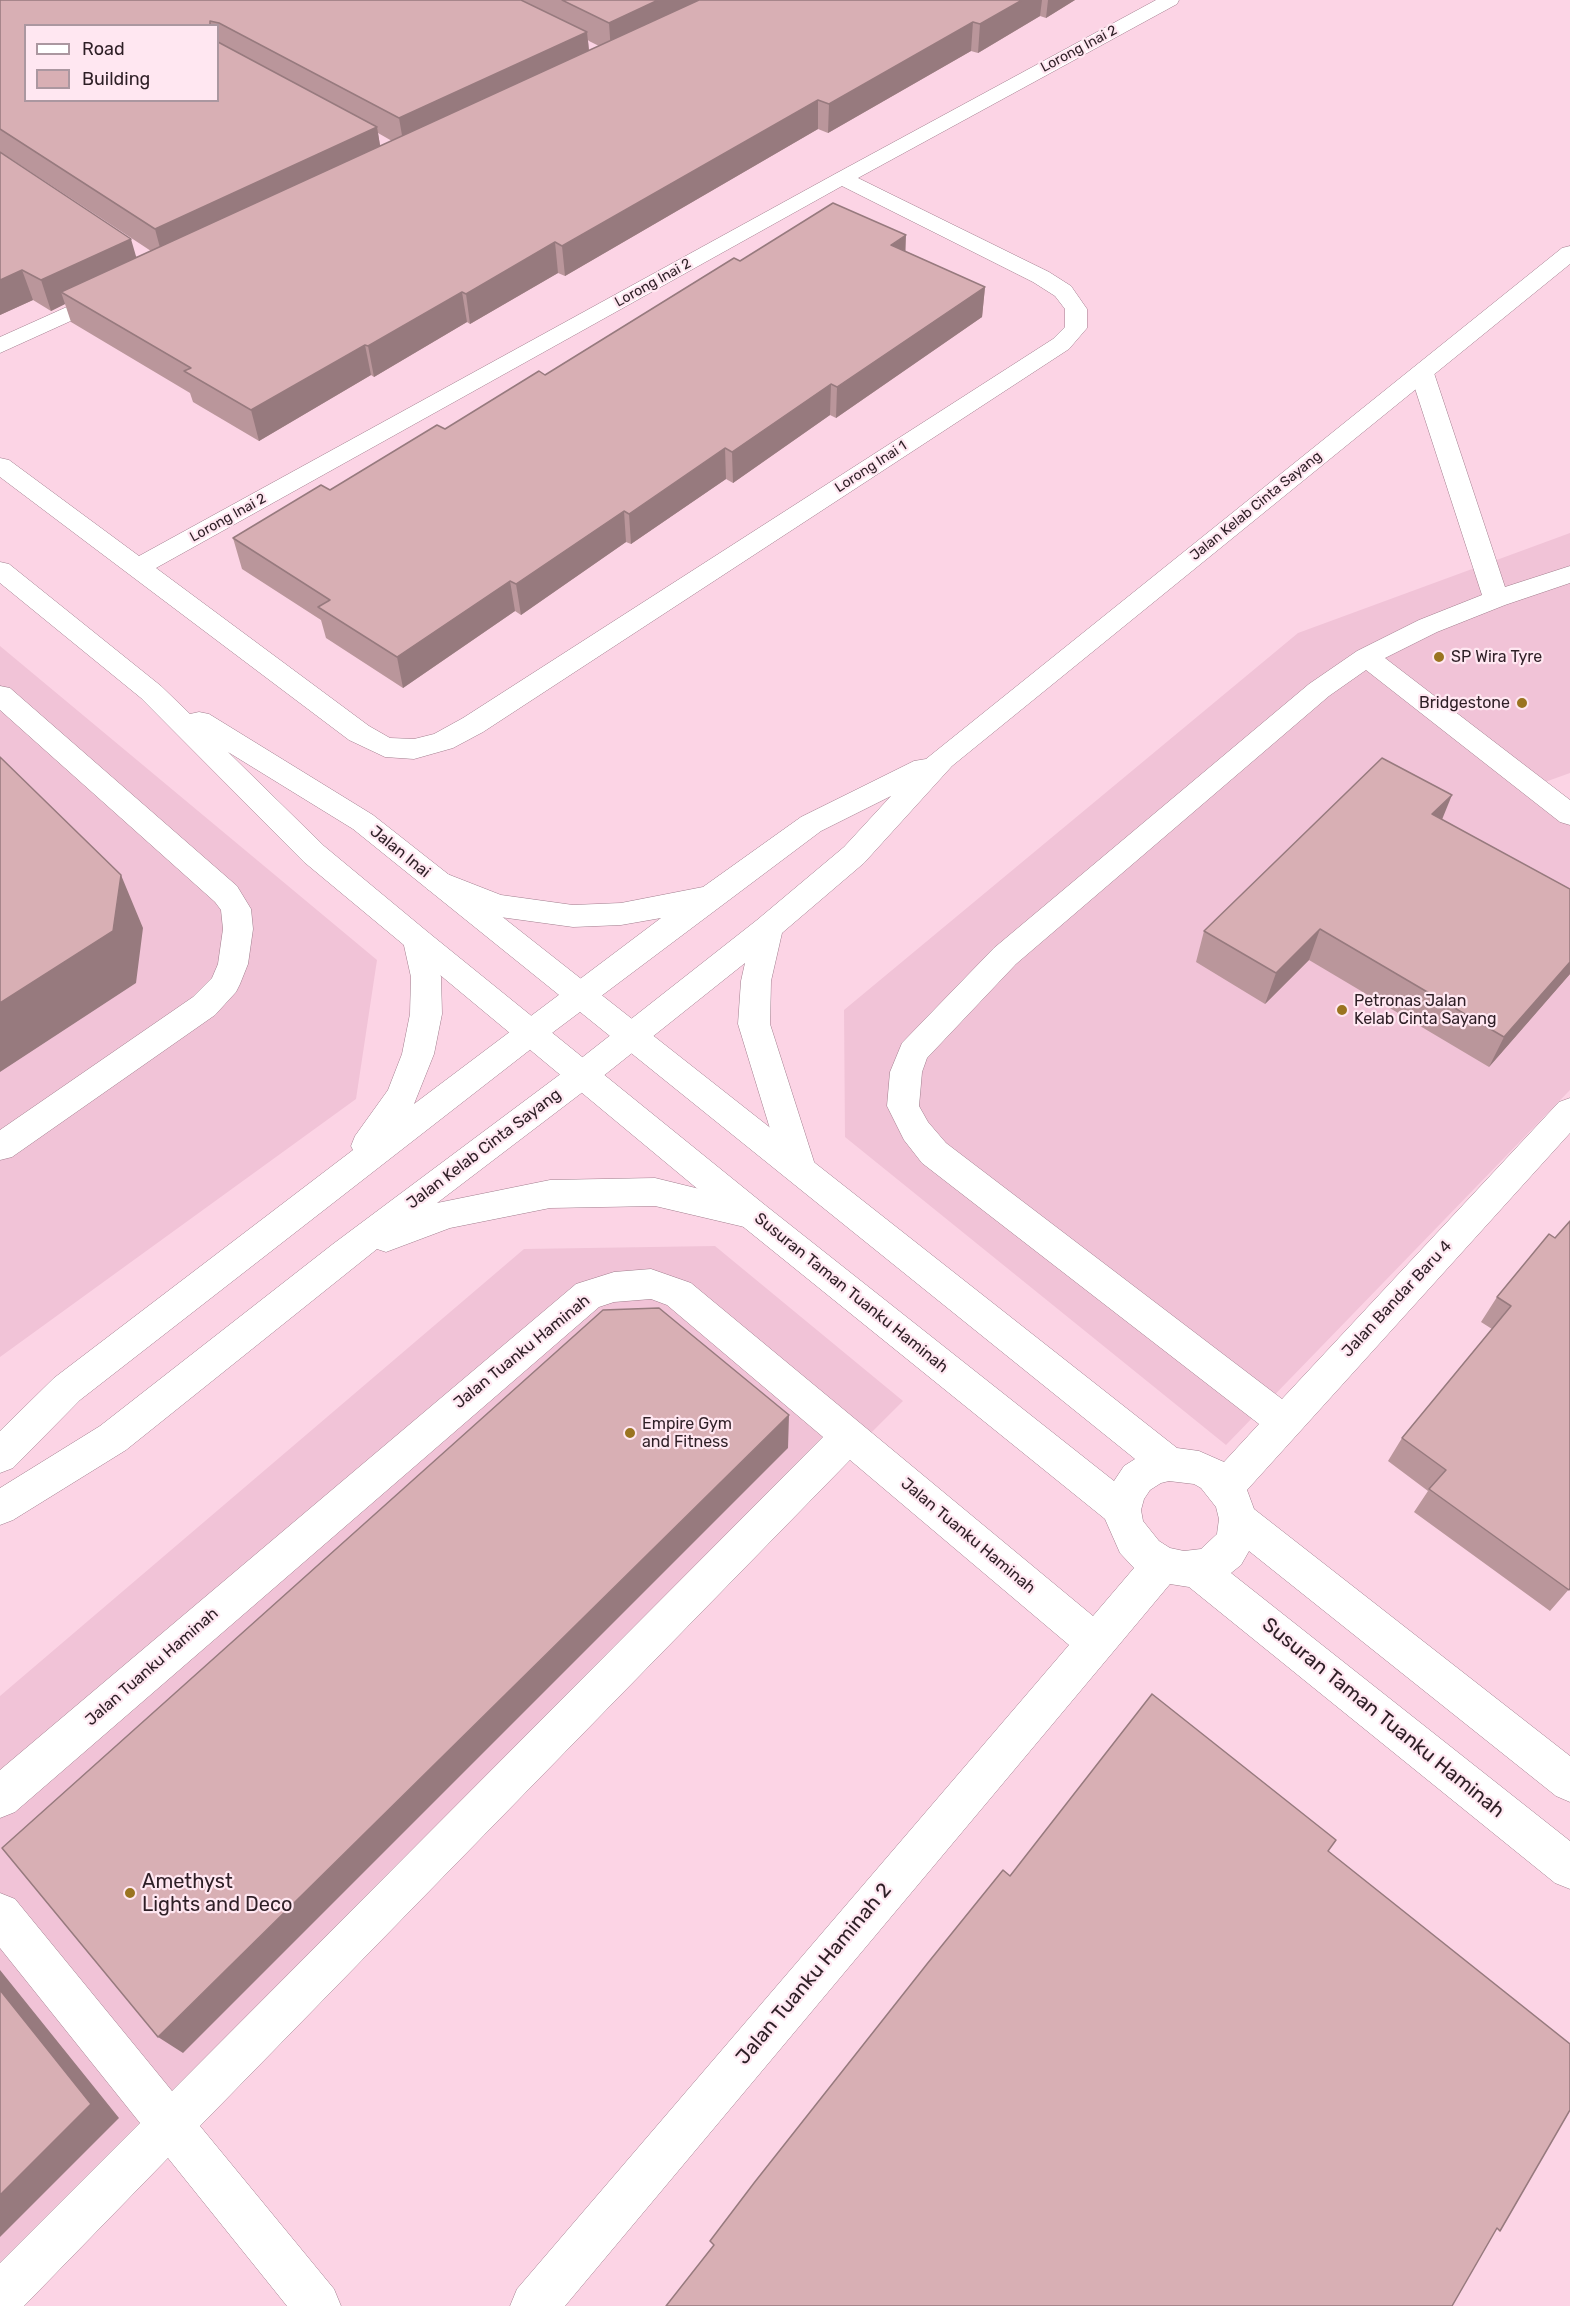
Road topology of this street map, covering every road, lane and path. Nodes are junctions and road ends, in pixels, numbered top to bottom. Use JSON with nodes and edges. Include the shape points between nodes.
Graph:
{"nodes":[{"id":1,"x":1170,"y":0,"type":"edge"},
{"id":2,"x":842,"y":178,"type":"junction"},
{"id":3,"x":1570,"y":254,"type":"edge"},
{"id":4,"x":130,"y":285,"type":"edge"},
{"id":5,"x":0,"y":346,"type":"edge"},
{"id":6,"x":1422,"y":373,"type":"junction"},
{"id":7,"x":0,"y":465,"type":"edge"},
{"id":8,"x":137,"y":568,"type":"junction"},
{"id":9,"x":0,"y":570,"type":"edge"},
{"id":10,"x":1570,"y":574,"type":"edge"},
{"id":11,"x":1496,"y":599,"type":"junction"},
{"id":12,"x":1366,"y":657,"type":"junction"},
{"id":13,"x":151,"y":692,"type":"junction"},
{"id":14,"x":0,"y":695,"type":"edge"},
{"id":15,"x":942,"y":759,"type":"junction"},
{"id":16,"x":1570,"y":781,"type":"edge"},
{"id":17,"x":1543,"y":794,"type":"junction"},
{"id":18,"x":1570,"y":814,"type":"edge"},
{"id":19,"x":437,"y":881,"type":"junction"},
{"id":20,"x":717,"y":892,"type":"junction"},
{"id":21,"x":768,"y":928,"type":"junction"},
{"id":22,"x":417,"y":941,"type":"junction"},
{"id":23,"x":581,"y":994,"type":"junction"},
{"id":24,"x":529,"y":1033,"type":"junction"},
{"id":25,"x":632,"y":1036,"type":"junction"},
{"id":26,"x":581,"y":1076,"type":"junction"},
{"id":27,"x":1570,"y":1111,"type":"edge"},
{"id":28,"x":0,"y":1147,"type":"edge"},
{"id":29,"x":799,"y":1168,"type":"junction"},
{"id":30,"x":301,"y":1210,"type":"junction"},
{"id":31,"x":753,"y":1215,"type":"junction"},
{"id":32,"x":345,"y":1254,"type":"junction"},
{"id":33,"x":1284,"y":1422,"type":"junction"},
{"id":34,"x":849,"y":1436,"type":"junction"},
{"id":35,"x":0,"y":1456,"type":"edge"},
{"id":36,"x":1169,"y":1464,"type":"junction"},
{"id":37,"x":1232,"y":1503,"type":"junction"},
{"id":38,"x":0,"y":1508,"type":"edge"},
{"id":39,"x":1122,"y":1510,"type":"junction"},
{"id":40,"x":1179,"y":1567,"type":"junction"},
{"id":41,"x":1094,"y":1641,"type":"junction"},
{"id":42,"x":1570,"y":1782,"type":"edge"},
{"id":43,"x":0,"y":1797,"type":"edge"},
{"id":44,"x":1570,"y":1868,"type":"edge"},
{"id":45,"x":0,"y":1914,"type":"edge"},
{"id":46,"x":171,"y":2124,"type":"junction"},
{"id":47,"x":0,"y":2297,"type":"edge"},
{"id":48,"x":317,"y":2306,"type":"edge"},
{"id":49,"x":534,"y":2306,"type":"edge"}],
"edges":[{"from":1,"to":2,"type":"street","name":"Lorong Inai 2"},
{"from":2,"to":8,"type":"street","name":"Lorong Inai 2"},
{"from":2,"to":8,"type":"street","name":"Lorong Inai 1","via":[[1063,291],[1076,309],[1076,328],[1061,344],[472,725],[443,741],[414,749],[385,747],[359,733]]},
{"from":3,"to":6,"type":"street","name":"Jalan Kelab Cinta Sayang"},
{"from":4,"to":5,"type":"street"},
{"from":6,"to":11,"type":"street"},
{"from":6,"to":15,"type":"street","name":"Jalan Kelab Cinta Sayang"},
{"from":7,"to":8,"type":"street"},
{"from":9,"to":13,"type":"street","name":"Jalan Inai"},
{"from":10,"to":11,"type":"street"},
{"from":11,"to":12,"type":"street","via":[[1428,626]]},
{"from":12,"to":17,"type":"street"},
{"from":12,"to":33,"type":"street","via":[[1256,742],[1005,956],[913,1052],[906,1072],[903,1106],[934,1153]]},
{"from":13,"to":19,"type":"street","name":"Jalan Inai","via":[[363,822]]},
{"from":13,"to":22,"type":"street","name":"Jalan Inai","via":[[314,854]]},
{"from":14,"to":28,"type":"street","via":[[226,894],[236,909],[238,929],[233,964],[225,984],[204,1006]]},
{"from":15,"to":20,"type":"street","name":"Jalan Kelab Cinta Sayang","via":[[811,824]]},
{"from":15,"to":21,"type":"street","name":"Jalan Kelab Cinta Sayang","via":[[854,855]]},
{"from":16,"to":17,"type":"street"},
{"from":17,"to":18,"type":"street"},
{"from":19,"to":20,"type":"street","via":[[500,906],[573,916],[621,914]]},
{"from":19,"to":23,"type":"street","name":"Jalan Inai"},
{"from":20,"to":23,"type":"street","name":"Jalan Kelab Cinta Sayang"},
{"from":21,"to":25,"type":"street","name":"Jalan Kelab Cinta Sayang"},
{"from":21,"to":29,"type":"street","via":[[756,981],[754,1024]]},
{"from":22,"to":24,"type":"street","name":"Jalan Inai"},
{"from":22,"to":30,"type":"street","via":[[426,976],[426,1014],[418,1054],[402,1095],[376,1136],[343,1174]]},
{"from":23,"to":24,"type":"street","name":"Jalan Kelab Cinta Sayang"},
{"from":23,"to":25,"type":"street","name":"Jalan Inai"},
{"from":24,"to":26,"type":"street","name":"Jalan Inai"},
{"from":24,"to":30,"type":"street","name":"Jalan Kelab Cinta Sayang"},
{"from":25,"to":26,"type":"street","name":"Jalan Kelab Cinta Sayang"},
{"from":25,"to":29,"type":"street"},
{"from":26,"to":31,"type":"street","name":"Susuran Taman Tuanku Haminah"},
{"from":26,"to":32,"type":"street","name":"Jalan Kelab Cinta Sayang"},
{"from":27,"to":33,"type":"street","name":"Jalan Bandar Baru 4"},
{"from":29,"to":36,"type":"street"},
{"from":30,"to":35,"type":"street","name":"Jalan Kelab Cinta Sayang","via":[[67,1389]]},
{"from":31,"to":32,"type":"street","via":[[655,1192],[550,1194],[447,1214]]},
{"from":31,"to":39,"type":"street","name":"Susuran Taman Tuanku Haminah"},
{"from":32,"to":38,"type":"street","name":"Jalan Kelab Cinta Sayang","via":[[113,1438]]},
{"from":33,"to":37,"type":"street","name":"Jalan Bandar Baru 4"},
{"from":34,"to":41,"type":"street","name":"Jalan Tuanku Haminah"},
{"from":34,"to":43,"type":"street","name":"Jalan Tuanku Haminah","via":[[679,1294],[651,1284],[614,1287],[588,1295]]},
{"from":34,"to":46,"type":"street"},
{"from":36,"to":37,"type":"street","via":[[1199,1468],[1214,1476]]},
{"from":36,"to":39,"type":"street","via":[[1152,1468],[1137,1478]]},
{"from":37,"to":40,"type":"street","via":[[1236,1538],[1228,1552],[1213,1563]]},
{"from":37,"to":42,"type":"street"},
{"from":39,"to":40,"type":"street","via":[[1133,1540],[1146,1554]]},
{"from":40,"to":41,"type":"street","name":"Jalan Tuanku Haminah 2"},
{"from":40,"to":44,"type":"street","name":"Susuran Taman Tuanku Haminah"},
{"from":41,"to":49,"type":"street","name":"Jalan Tuanku Haminah 2"},
{"from":45,"to":46,"type":"street"},
{"from":46,"to":47,"type":"street"},
{"from":46,"to":48,"type":"street"}]}
